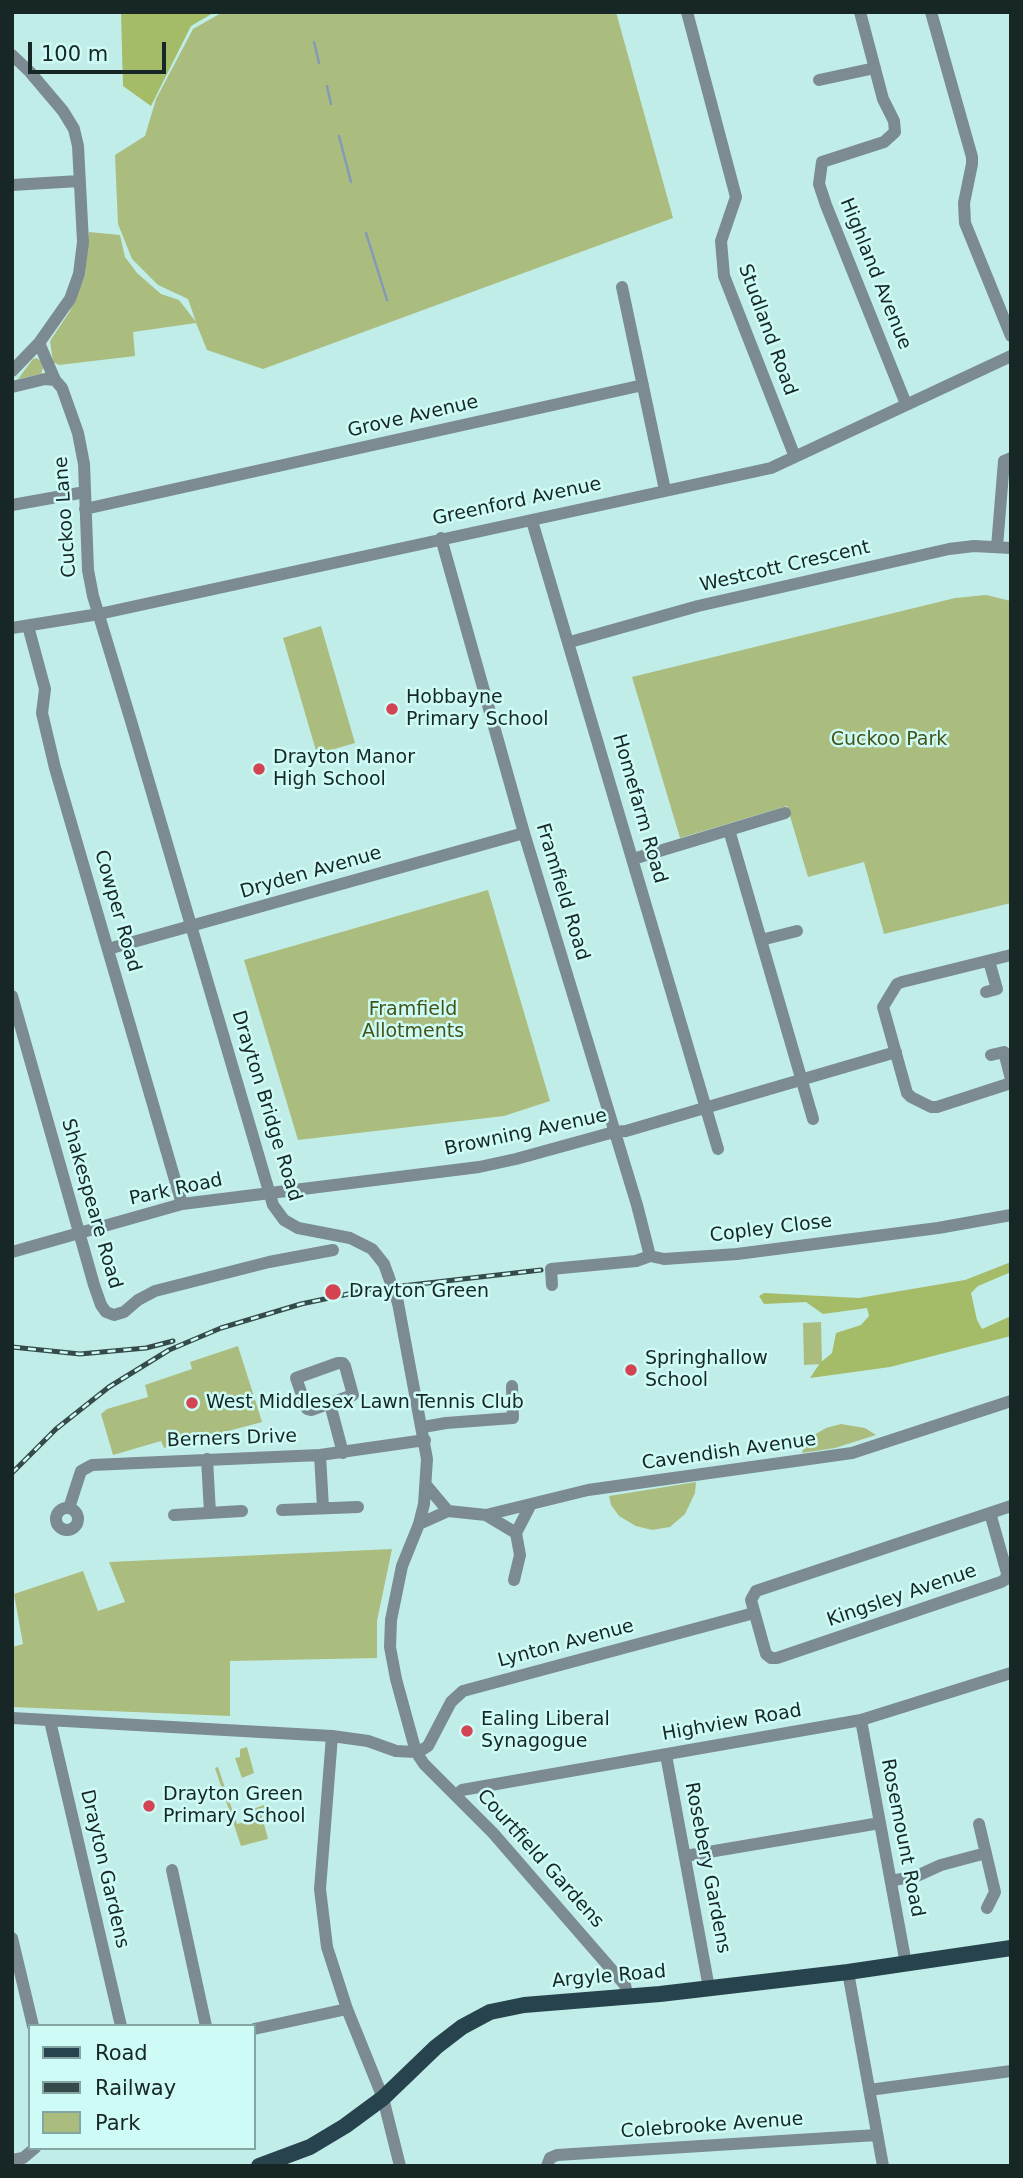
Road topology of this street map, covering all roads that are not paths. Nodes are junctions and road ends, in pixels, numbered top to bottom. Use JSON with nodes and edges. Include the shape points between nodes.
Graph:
{"nodes":[{"id":1,"x":687,"y":12,"type":"edge"},
{"id":2,"x":860,"y":12,"type":"edge"},
{"id":3,"x":931,"y":12,"type":"edge"},
{"id":4,"x":12,"y":55,"type":"edge"},
{"id":5,"x":875,"y":68,"type":"junction"},
{"id":6,"x":819,"y":80,"type":"dead end"},
{"id":7,"x":79,"y":181,"type":"junction"},
{"id":8,"x":12,"y":185,"type":"edge"},
{"id":9,"x":622,"y":287,"type":"dead end"},
{"id":10,"x":1011,"y":336,"type":"edge"},
{"id":11,"x":40,"y":343,"type":"junction"},
{"id":12,"x":1011,"y":356,"type":"edge"},
{"id":13,"x":12,"y":371,"type":"edge"},
{"id":14,"x":55,"y":380,"type":"junction"},
{"id":15,"x":643,"y":384,"type":"junction"},
{"id":16,"x":12,"y":387,"type":"edge"},
{"id":17,"x":906,"y":404,"type":"junction"},
{"id":18,"x":795,"y":457,"type":"junction"},
{"id":19,"x":1011,"y":458,"type":"edge"},
{"id":20,"x":664,"y":490,"type":"junction"},
{"id":21,"x":85,"y":492,"type":"junction"},
{"id":22,"x":12,"y":505,"type":"edge"},
{"id":23,"x":85,"y":509,"type":"junction"},
{"id":24,"x":532,"y":521,"type":"junction"},
{"id":25,"x":441,"y":538,"type":"junction"},
{"id":26,"x":997,"y":547,"type":"junction"},
{"id":27,"x":1011,"y":548,"type":"edge"},
{"id":28,"x":99,"y":614,"type":"junction"},
{"id":29,"x":28,"y":626,"type":"junction"},
{"id":30,"x":12,"y":628,"type":"edge"},
{"id":31,"x":570,"y":642,"type":"junction"},
{"id":32,"x":785,"y":813,"type":"dead end"},
{"id":33,"x":729,"y":831,"type":"junction"},
{"id":34,"x":524,"y":833,"type":"junction"},
{"id":35,"x":633,"y":859,"type":"junction"},
{"id":36,"x":191,"y":927,"type":"junction"},
{"id":37,"x":797,"y":930,"type":"dead end"},
{"id":38,"x":761,"y":940,"type":"junction"},
{"id":39,"x":108,"y":949,"type":"junction"},
{"id":40,"x":1011,"y":955,"type":"edge"},
{"id":41,"x":989,"y":961,"type":"junction"},
{"id":42,"x":986,"y":992,"type":"dead end"},
{"id":43,"x":12,"y":996,"type":"edge"},
{"id":44,"x":896,"y":1052,"type":"junction"},
{"id":45,"x":991,"y":1055,"type":"dead end"},
{"id":46,"x":802,"y":1080,"type":"junction"},
{"id":47,"x":1011,"y":1081,"type":"edge"},
{"id":48,"x":706,"y":1108,"type":"junction"},
{"id":49,"x":813,"y":1119,"type":"dead end"},
{"id":50,"x":614,"y":1132,"type":"junction"},
{"id":51,"x":718,"y":1149,"type":"dead end"},
{"id":52,"x":268,"y":1193,"type":"junction"},
{"id":53,"x":182,"y":1205,"type":"junction"},
{"id":54,"x":1011,"y":1215,"type":"edge"},
{"id":55,"x":79,"y":1234,"type":"junction"},
{"id":56,"x":333,"y":1250,"type":"dead end"},
{"id":57,"x":12,"y":1252,"type":"edge"},
{"id":58,"x":650,"y":1256,"type":"junction"},
{"id":59,"x":552,"y":1285,"type":"dead end"},
{"id":60,"x":512,"y":1386,"type":"dead end"},
{"id":61,"x":1011,"y":1401,"type":"edge"},
{"id":62,"x":330,"y":1404,"type":"junction"},
{"id":63,"x":424,"y":1434,"type":"junction"},
{"id":64,"x":343,"y":1453,"type":"junction"},
{"id":65,"x":320,"y":1455,"type":"junction"},
{"id":66,"x":207,"y":1459,"type":"junction"},
{"id":67,"x":427,"y":1486,"type":"junction"},
{"id":68,"x":530,"y":1506,"type":"junction"},
{"id":69,"x":1011,"y":1506,"type":"edge"},
{"id":70,"x":358,"y":1507,"type":"dead end"},
{"id":71,"x":69,"y":1508,"type":"dead end"},
{"id":72,"x":323,"y":1508,"type":"junction"},
{"id":73,"x":282,"y":1510,"type":"dead end"},
{"id":74,"x":448,"y":1510,"type":"junction"},
{"id":75,"x":242,"y":1511,"type":"dead end"},
{"id":76,"x":210,"y":1513,"type":"junction"},
{"id":77,"x":990,"y":1513,"type":"junction"},
{"id":78,"x":174,"y":1515,"type":"dead end"},
{"id":79,"x":486,"y":1515,"type":"junction"},
{"id":80,"x":419,"y":1524,"type":"junction"},
{"id":81,"x":516,"y":1533,"type":"junction"},
{"id":82,"x":514,"y":1580,"type":"dead end"},
{"id":83,"x":754,"y":1613,"type":"junction"},
{"id":84,"x":1011,"y":1673,"type":"edge"},
{"id":85,"x":12,"y":1717,"type":"edge"},
{"id":86,"x":860,"y":1720,"type":"junction"},
{"id":87,"x":50,"y":1721,"type":"junction"},
{"id":88,"x":332,"y":1736,"type":"junction"},
{"id":89,"x":416,"y":1752,"type":"junction"},
{"id":90,"x":666,"y":1755,"type":"junction"},
{"id":91,"x":456,"y":1795,"type":"junction"},
{"id":92,"x":880,"y":1824,"type":"junction"},
{"id":93,"x":979,"y":1824,"type":"dead end"},
{"id":94,"x":986,"y":1853,"type":"junction"},
{"id":95,"x":685,"y":1856,"type":"junction"},
{"id":96,"x":172,"y":1870,"type":"dead end"},
{"id":97,"x":891,"y":1881,"type":"junction"},
{"id":98,"x":987,"y":1908,"type":"dead end"},
{"id":99,"x":12,"y":1938,"type":"edge"},
{"id":100,"x":1011,"y":1948,"type":"edge"},
{"id":101,"x":906,"y":1964,"type":"junction"},
{"id":102,"x":848,"y":1972,"type":"junction"},
{"id":103,"x":709,"y":1988,"type":"junction"},
{"id":104,"x":628,"y":1997,"type":"junction"},
{"id":105,"x":347,"y":2009,"type":"junction"},
{"id":106,"x":33,"y":2024,"type":"edge"},
{"id":107,"x":121,"y":2024,"type":"edge"},
{"id":108,"x":206,"y":2024,"type":"edge"},
{"id":109,"x":256,"y":2029,"type":"edge"},
{"id":110,"x":1011,"y":2071,"type":"edge"},
{"id":111,"x":869,"y":2090,"type":"junction"},
{"id":112,"x":383,"y":2098,"type":"junction"},
{"id":113,"x":877,"y":2135,"type":"junction"},
{"id":114,"x":33,"y":2150,"type":"edge"},
{"id":115,"x":12,"y":2160,"type":"edge"},
{"id":116,"x":549,"y":2162,"type":"edge"},
{"id":117,"x":259,"y":2166,"type":"edge"},
{"id":118,"x":400,"y":2166,"type":"edge"},
{"id":119,"x":883,"y":2166,"type":"edge"}],
"edges":[{"from":1,"to":18,"type":"street","name":"Studland Road","via":[[736,197],[722,240],[723,276]]},
{"from":2,"to":5,"type":"street"},
{"from":3,"to":10,"type":"street","via":[[972,157],[965,223]]},
{"from":4,"to":7,"type":"street","via":[[71,121],[78,146]]},
{"from":5,"to":6,"type":"street"},
{"from":5,"to":17,"type":"street","name":"Highland Avenue","via":[[895,132],[884,142],[822,162],[819,184]]},
{"from":7,"to":8,"type":"street"},
{"from":7,"to":11,"type":"street","via":[[83,242],[79,274],[65,307]]},
{"from":9,"to":15,"type":"street"},
{"from":11,"to":13,"type":"street"},
{"from":11,"to":14,"type":"street","name":"Cuckoo Lane"},
{"from":12,"to":17,"type":"street","name":"Greenford Avenue"},
{"from":14,"to":16,"type":"street"},
{"from":14,"to":21,"type":"street","name":"Cuckoo Lane","via":[[78,433]]},
{"from":15,"to":20,"type":"street"},
{"from":15,"to":23,"type":"street","name":"Grove Avenue"},
{"from":17,"to":18,"type":"street","name":"Greenford Avenue"},
{"from":18,"to":20,"type":"street","name":"Greenford Avenue","via":[[771,468]]},
{"from":19,"to":26,"type":"street","via":[[1004,461]]},
{"from":20,"to":24,"type":"street","name":"Greenford Avenue"},
{"from":21,"to":22,"type":"street"},
{"from":21,"to":23,"type":"street","name":"Cuckoo Lane"},
{"from":23,"to":28,"type":"street","name":"Cuckoo Lane","via":[[88,570]]},
{"from":24,"to":25,"type":"street","name":"Greenford Avenue"},
{"from":24,"to":31,"type":"street","name":"Homefarm Road"},
{"from":25,"to":28,"type":"street","name":"Greenford Avenue"},
{"from":25,"to":34,"type":"street","name":"Framfield Road"},
{"from":26,"to":27,"type":"street","name":"Westcott Crescent"},
{"from":26,"to":31,"type":"street","name":"Westcott Crescent","via":[[940,551],[698,606]]},
{"from":28,"to":29,"type":"street","name":"Greenford Avenue"},
{"from":28,"to":36,"type":"street","name":"Drayton Bridge Road"},
{"from":29,"to":30,"type":"street","name":"Greenford Avenue"},
{"from":29,"to":39,"type":"street","name":"Cowper Road","via":[[45,689],[42,713],[48,740]]},
{"from":31,"to":35,"type":"street","name":"Homefarm Road"},
{"from":32,"to":33,"type":"street"},
{"from":33,"to":35,"type":"street"},
{"from":33,"to":38,"type":"street"},
{"from":34,"to":36,"type":"street","name":"Dryden Avenue"},
{"from":34,"to":50,"type":"street","name":"Framfield Road"},
{"from":35,"to":48,"type":"street","name":"Homefarm Road"},
{"from":36,"to":39,"type":"street","name":"Dryden Avenue"},
{"from":36,"to":52,"type":"street","name":"Drayton Bridge Road"},
{"from":37,"to":38,"type":"street"},
{"from":38,"to":46,"type":"street"},
{"from":39,"to":53,"type":"street","name":"Cowper Road"},
{"from":40,"to":41,"type":"street"},
{"from":41,"to":42,"type":"street","via":[[997,989]]},
{"from":41,"to":44,"type":"street","via":[[897,984],[883,1007]]},
{"from":43,"to":55,"type":"street","name":"Shakespeare Road"},
{"from":44,"to":46,"type":"street","name":"Browning Avenue"},
{"from":44,"to":47,"type":"street","via":[[907,1093],[931,1107]]},
{"from":45,"to":47,"type":"street","via":[[1004,1052]]},
{"from":46,"to":48,"type":"street","name":"Browning Avenue"},
{"from":46,"to":49,"type":"street"},
{"from":48,"to":50,"type":"street","name":"Browning Avenue"},
{"from":48,"to":51,"type":"street"},
{"from":50,"to":52,"type":"street","name":"Browning Avenue","via":[[479,1167]]},
{"from":50,"to":58,"type":"street","name":"Framfield Road"},
{"from":52,"to":53,"type":"street","name":"Park Road"},
{"from":52,"to":63,"type":"street","name":"Drayton Bridge Road","bridge":true,"via":[[275,1210],[290,1225],[357,1241],[379,1257],[398,1303]]},
{"from":53,"to":55,"type":"street","name":"Park Road"},
{"from":54,"to":58,"type":"street","name":"Copley Close","via":[[737,1254]]},
{"from":55,"to":56,"type":"street","name":"Shakespeare Road","via":[[101,1305],[114,1314],[155,1291]]},
{"from":55,"to":57,"type":"street","name":"Park Road"},
{"from":58,"to":59,"type":"street","name":"Copley Close","via":[[551,1269]]},
{"from":60,"to":63,"type":"street","name":"Berners Drive","via":[[513,1418],[446,1423]]},
{"from":61,"to":68,"type":"street","name":"Cavendish Avenue","via":[[852,1453],[588,1490]]},
{"from":62,"to":62,"type":"street","via":[[307,1409],[296,1378],[343,1363],[353,1395]]},
{"from":62,"to":64,"type":"street"},
{"from":63,"to":64,"type":"street","name":"Berners Drive"},
{"from":63,"to":67,"type":"street","name":"Drayton Bridge Road"},
{"from":64,"to":65,"type":"street","name":"Berners Drive"},
{"from":65,"to":66,"type":"street","name":"Berners Drive"},
{"from":65,"to":72,"type":"street"},
{"from":66,"to":71,"type":"street","name":"Berners Drive","via":[[86,1466]]},
{"from":66,"to":76,"type":"street"},
{"from":67,"to":74,"type":"street"},
{"from":67,"to":80,"type":"street","name":"Drayton Bridge Road"},
{"from":68,"to":79,"type":"street","name":"Cavendish Avenue"},
{"from":68,"to":81,"type":"street"},
{"from":69,"to":77,"type":"street"},
{"from":70,"to":72,"type":"street"},
{"from":72,"to":73,"type":"street"},
{"from":74,"to":79,"type":"street","name":"Cavendish Avenue"},
{"from":74,"to":80,"type":"street"},
{"from":75,"to":76,"type":"street"},
{"from":76,"to":78,"type":"street"},
{"from":77,"to":83,"type":"street","via":[[756,1591],[751,1600]]},
{"from":77,"to":83,"type":"street","name":"Kingsley Avenue","via":[[1007,1573],[1001,1582],[777,1658],[766,1654]]},
{"from":79,"to":81,"type":"street"},
{"from":80,"to":89,"type":"street","name":"Drayton Bridge Road","via":[[402,1566],[390,1647]]},
{"from":81,"to":82,"type":"street","via":[[520,1555]]},
{"from":83,"to":89,"type":"street","name":"Lynton Avenue","via":[[463,1691],[451,1702],[428,1746]]},
{"from":84,"to":86,"type":"street","name":"Highview Road"},
{"from":85,"to":87,"type":"street"},
{"from":86,"to":90,"type":"street","name":"Highview Road"},
{"from":86,"to":92,"type":"street","name":"Rosemount Road"},
{"from":87,"to":88,"type":"street"},
{"from":87,"to":107,"type":"street","name":"Drayton Gardens"},
{"from":88,"to":89,"type":"street"},
{"from":88,"to":105,"type":"street","via":[[320,1889],[327,1947]]},
{"from":89,"to":91,"type":"street","name":"Courtfield Gardens"},
{"from":90,"to":91,"type":"street","name":"Highview Road","via":[[463,1790]]},
{"from":90,"to":95,"type":"street","name":"Rosebery Gardens"},
{"from":91,"to":104,"type":"street","name":"Courtfield Gardens","via":[[625,1985]]},
{"from":92,"to":95,"type":"street"},
{"from":92,"to":97,"type":"street","name":"Rosemount Road"},
{"from":93,"to":94,"type":"street"},
{"from":94,"to":97,"type":"street"},
{"from":94,"to":98,"type":"street","via":[[995,1892]]},
{"from":95,"to":103,"type":"street","name":"Rosebery Gardens"},
{"from":96,"to":108,"type":"street"},
{"from":97,"to":101,"type":"street","name":"Rosemount Road"},
{"from":99,"to":106,"type":"street"},
{"from":100,"to":101,"type":"main road","name":"Argyle Road"},
{"from":101,"to":102,"type":"main road","name":"Argyle Road"},
{"from":102,"to":103,"type":"main road","name":"Argyle Road"},
{"from":102,"to":111,"type":"street"},
{"from":103,"to":104,"type":"main road","name":"Argyle Road"},
{"from":104,"to":112,"type":"main road","name":"Argyle Road","via":[[524,2005],[484,2014],[436,2048]]},
{"from":105,"to":109,"type":"street"},
{"from":105,"to":112,"type":"street"},
{"from":110,"to":111,"type":"street"},
{"from":111,"to":113,"type":"street"},
{"from":112,"to":117,"type":"main road","name":"Argyle Road","via":[[310,2147]]},
{"from":112,"to":118,"type":"street"},
{"from":113,"to":116,"type":"street","name":"Colebrooke Avenue","via":[[557,2155]]},
{"from":113,"to":119,"type":"street"},
{"from":114,"to":115,"type":"street"}]}
